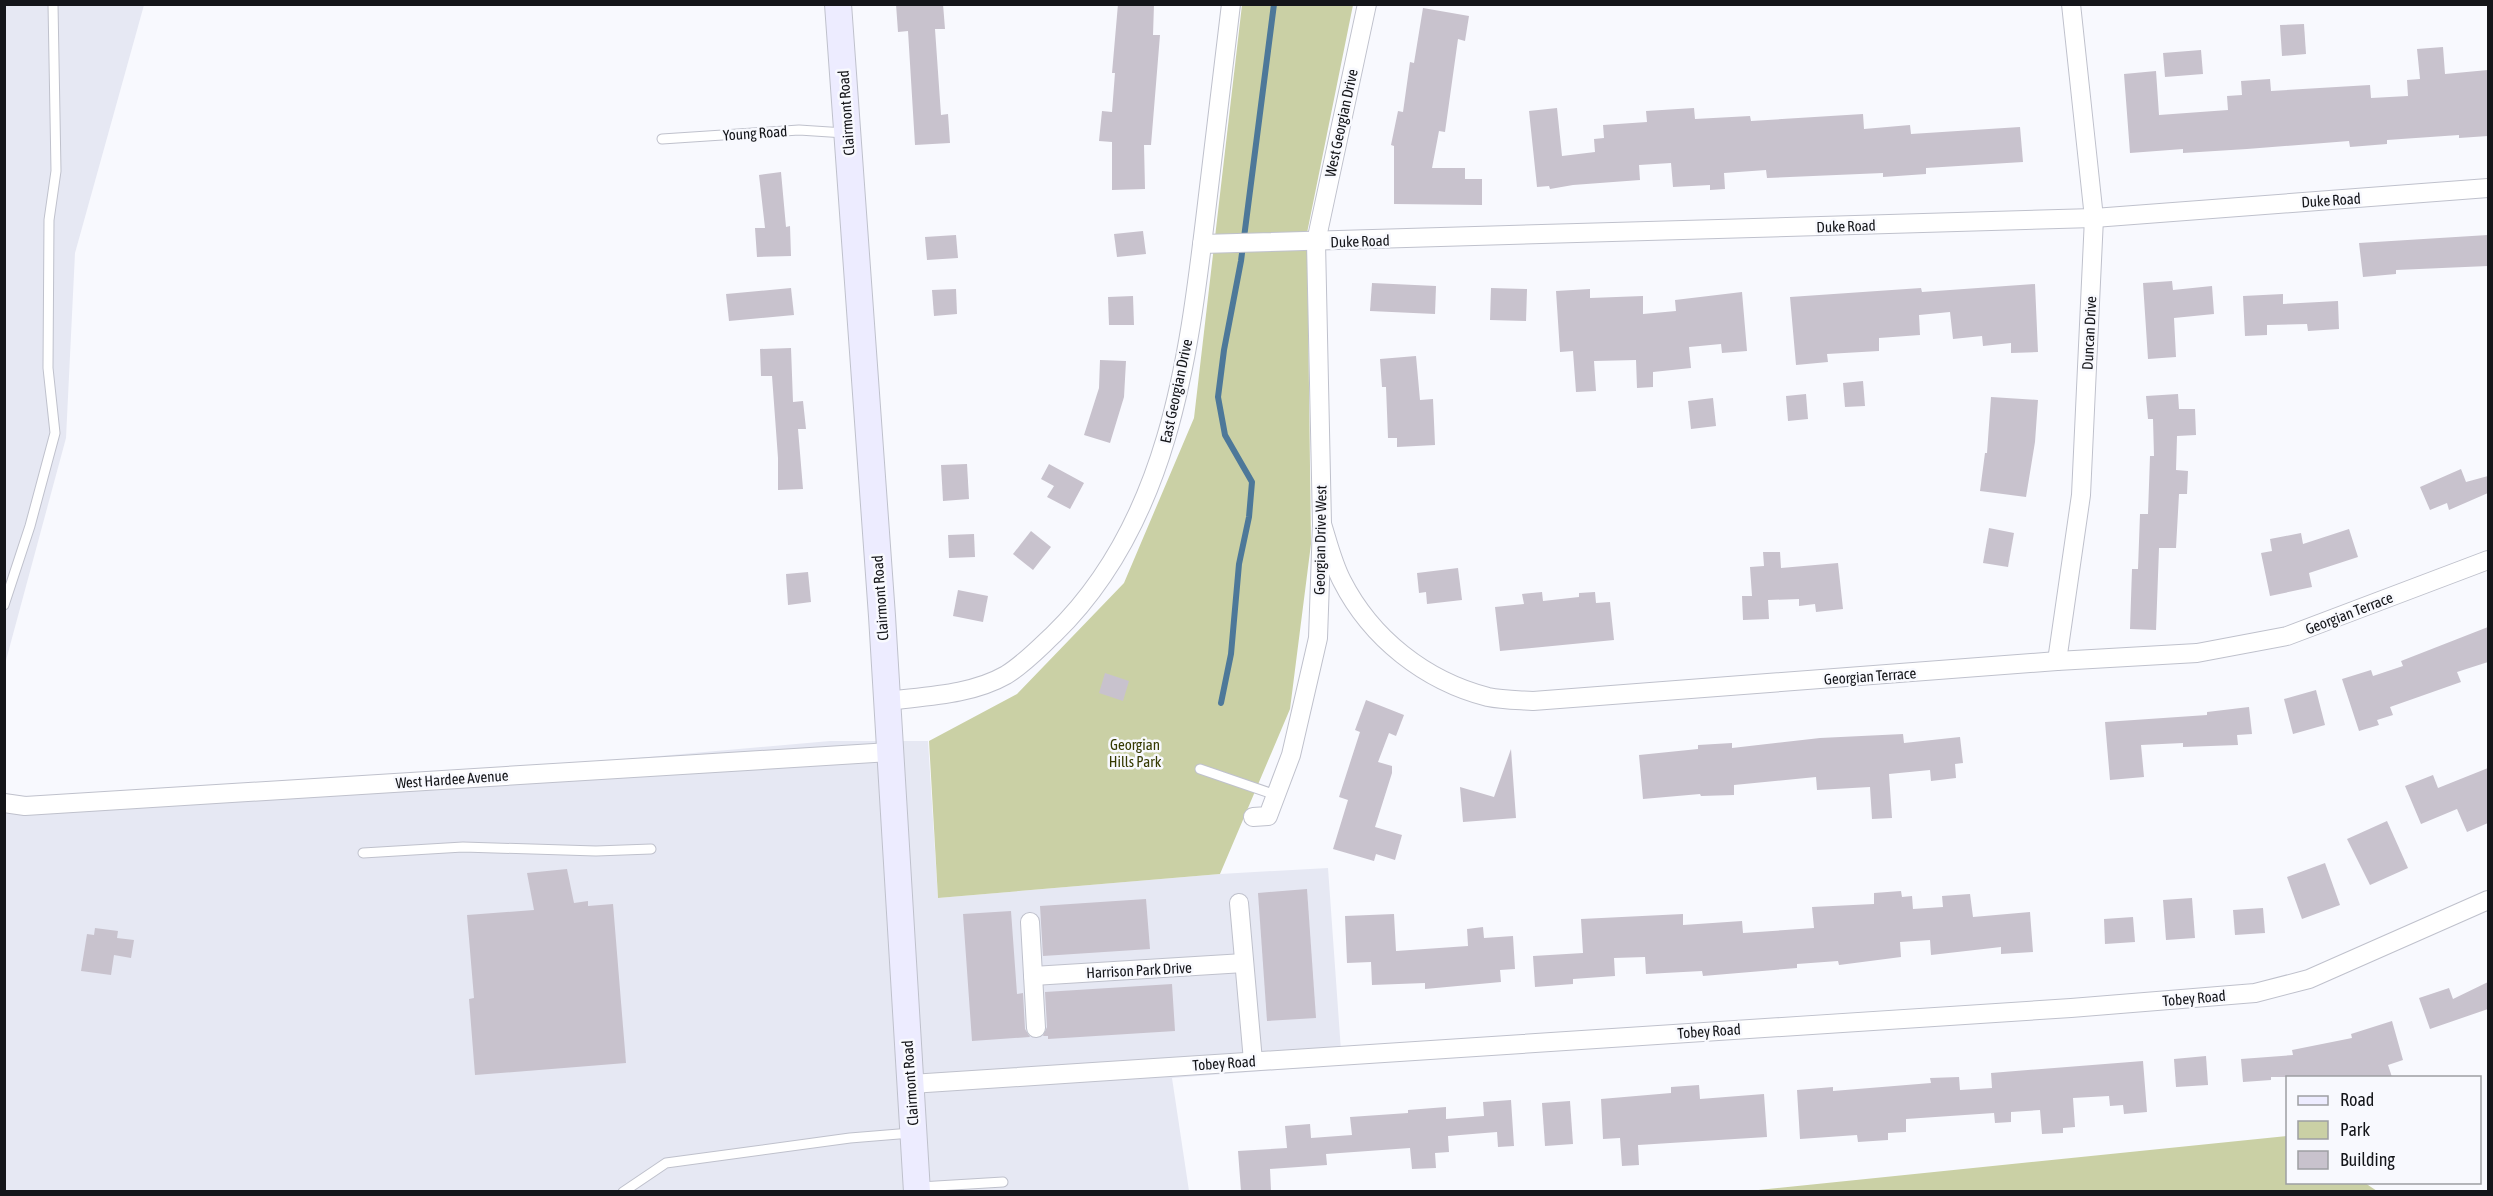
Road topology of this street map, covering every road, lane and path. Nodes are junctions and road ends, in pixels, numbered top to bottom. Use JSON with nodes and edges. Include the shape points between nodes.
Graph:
{"nodes":[{"id":1,"x":53,"y":4,"type":"edge"},
{"id":2,"x":838,"y":4,"type":"edge"},
{"id":3,"x":1231,"y":4,"type":"edge"},
{"id":4,"x":1367,"y":4,"type":"edge"},
{"id":5,"x":2072,"y":4,"type":"edge"},
{"id":6,"x":848,"y":133,"type":"junction"},
{"id":7,"x":662,"y":139,"type":"dead end"},
{"id":8,"x":2488,"y":188,"type":"edge"},
{"id":9,"x":2094,"y":218,"type":"junction"},
{"id":10,"x":1316,"y":242,"type":"junction"},
{"id":11,"x":1202,"y":244,"type":"junction"},
{"id":12,"x":1322,"y":524,"type":"junction"},
{"id":13,"x":2488,"y":560,"type":"edge"},
{"id":14,"x":4,"y":606,"type":"edge"},
{"id":15,"x":2057,"y":661,"type":"junction"},
{"id":16,"x":887,"y":701,"type":"junction"},
{"id":17,"x":890,"y":752,"type":"junction"},
{"id":18,"x":1200,"y":769,"type":"dead end"},
{"id":19,"x":1276,"y":795,"type":"junction"},
{"id":20,"x":9,"y":803,"type":"edge"},
{"id":21,"x":1253,"y":817,"type":"dead end"},
{"id":22,"x":651,"y":849,"type":"dead end"},
{"id":23,"x":363,"y":853,"type":"dead end"},
{"id":24,"x":2488,"y":900,"type":"edge"},
{"id":25,"x":1239,"y":903,"type":"dead end"},
{"id":26,"x":1030,"y":922,"type":"dead end"},
{"id":27,"x":1244,"y":963,"type":"junction"},
{"id":28,"x":1033,"y":976,"type":"junction"},
{"id":29,"x":1036,"y":1028,"type":"dead end"},
{"id":30,"x":1253,"y":1061,"type":"junction"},
{"id":31,"x":911,"y":1084,"type":"junction"},
{"id":32,"x":914,"y":1132,"type":"junction"},
{"id":33,"x":1003,"y":1182,"type":"dead end"},
{"id":34,"x":917,"y":1190,"type":"edge"},
{"id":35,"x":623,"y":1191,"type":"edge"}],
"edges":[{"from":1,"to":14,"type":"lane","via":[[56,171],[49,220],[48,368],[55,433]]},
{"from":2,"to":6,"type":"main road","name":"Clairmont Road"},
{"from":3,"to":11,"type":"street","name":"East Georgian Drive"},
{"from":4,"to":10,"type":"street","name":"West Georgian Drive"},
{"from":5,"to":9,"type":"street","name":"Duncan Drive"},
{"from":6,"to":7,"type":"lane","name":"Young Road","via":[[799,130]]},
{"from":6,"to":16,"type":"main road","name":"Clairmont Road"},
{"from":8,"to":9,"type":"street","name":"Duke Road"},
{"from":9,"to":10,"type":"street","name":"Duke Road"},
{"from":9,"to":15,"type":"street","name":"Duncan Drive","via":[[2081,495]]},
{"from":10,"to":11,"type":"street","name":"Duke Road"},
{"from":10,"to":12,"type":"street","name":"Georgian Drive West"},
{"from":11,"to":16,"type":"street","name":"East Georgian Drive","via":[[1168,437],[1131,526],[1104,573],[1071,617],[1020,666],[1005,675],[957,692]]},
{"from":12,"to":15,"type":"street","name":"Georgian Terrace","via":[[1341,580],[1373,628],[1406,659],[1445,682],[1489,697],[1533,701]]},
{"from":12,"to":19,"type":"street","name":"Georgian Drive West","via":[[1318,638],[1291,755]]},
{"from":13,"to":15,"type":"street","name":"Georgian Terrace","via":[[2287,636],[2197,653]]},
{"from":16,"to":17,"type":"main road","name":"Clairmont Road"},
{"from":17,"to":20,"type":"street","name":"West Hardee Avenue","via":[[25,806]]},
{"from":17,"to":31,"type":"main road","name":"Clairmont Road"},
{"from":18,"to":19,"type":"lane"},
{"from":19,"to":21,"type":"street","name":"Georgian Drive West","via":[[1268,816]]},
{"from":22,"to":23,"type":"lane","via":[[463,847]]},
{"from":24,"to":30,"type":"street","name":"Tobey Road","via":[[2309,979],[2255,993]]},
{"from":25,"to":27,"type":"street"},
{"from":26,"to":28,"type":"street"},
{"from":27,"to":28,"type":"street","name":"Harrison Park Drive"},
{"from":27,"to":30,"type":"street"},
{"from":28,"to":29,"type":"street"},
{"from":30,"to":31,"type":"street","name":"Tobey Road"},
{"from":31,"to":32,"type":"main road","name":"Clairmont Road"},
{"from":32,"to":34,"type":"main road","name":"Clairmont Road"},
{"from":32,"to":35,"type":"lane","via":[[666,1163]]},
{"from":33,"to":34,"type":"lane"}]}
